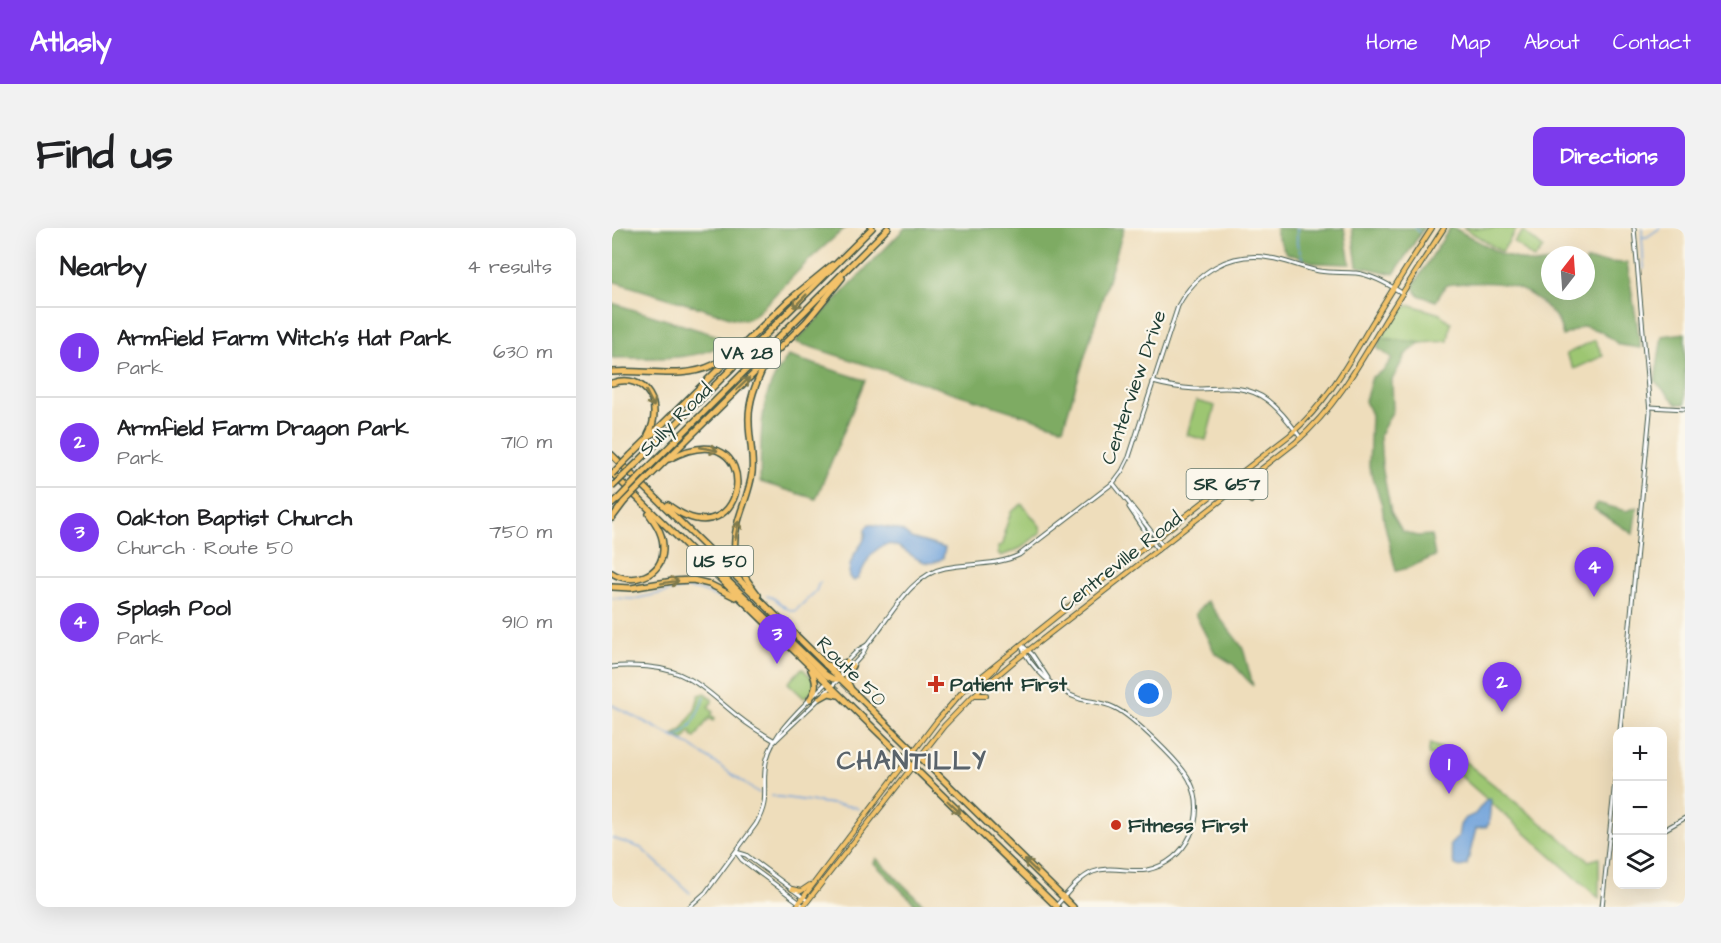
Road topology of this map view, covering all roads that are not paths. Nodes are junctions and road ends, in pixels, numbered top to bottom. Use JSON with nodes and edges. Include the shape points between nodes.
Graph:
{"nodes":[{"id":1,"x":872,"y":228,"type":"edge"},
{"id":2,"x":888,"y":228,"type":"edge"},
{"id":3,"x":1432,"y":228,"type":"edge"},
{"id":4,"x":1444,"y":228,"type":"edge"},
{"id":5,"x":1634,"y":228,"type":"edge"},
{"id":6,"x":856,"y":244,"type":"junction"},
{"id":7,"x":858,"y":258,"type":"junction"},
{"id":8,"x":1394,"y":287,"type":"junction"},
{"id":9,"x":1402,"y":293,"type":"junction"},
{"id":10,"x":743,"y":345,"type":"junction"},
{"id":11,"x":769,"y":358,"type":"junction"},
{"id":12,"x":612,"y":373,"type":"edge"},
{"id":13,"x":1153,"y":382,"type":"junction"},
{"id":14,"x":612,"y":383,"type":"edge"},
{"id":15,"x":1650,"y":407,"type":"junction"},
{"id":16,"x":1685,"y":409,"type":"edge"},
{"id":17,"x":1295,"y":430,"type":"junction"},
{"id":18,"x":1301,"y":438,"type":"junction"},
{"id":19,"x":644,"y":442,"type":"junction"},
{"id":20,"x":612,"y":454,"type":"edge"},
{"id":21,"x":657,"y":469,"type":"junction"},
{"id":22,"x":612,"y":474,"type":"edge"},
{"id":23,"x":1252,"y":477,"type":"junction"},
{"id":24,"x":1113,"y":483,"type":"junction"},
{"id":25,"x":612,"y":488,"type":"edge"},
{"id":26,"x":651,"y":492,"type":"junction"},
{"id":27,"x":1226,"y":497,"type":"junction"},
{"id":28,"x":621,"y":500,"type":"junction"},
{"id":29,"x":640,"y":500,"type":"junction"},
{"id":30,"x":1127,"y":503,"type":"junction"},
{"id":31,"x":612,"y":504,"type":"edge"},
{"id":32,"x":612,"y":516,"type":"edge"},
{"id":33,"x":1157,"y":538,"type":"junction"},
{"id":34,"x":1152,"y":542,"type":"junction"},
{"id":35,"x":1163,"y":546,"type":"junction"},
{"id":36,"x":1158,"y":550,"type":"junction"},
{"id":37,"x":700,"y":559,"type":"junction"},
{"id":38,"x":612,"y":573,"type":"edge"},
{"id":39,"x":612,"y":586,"type":"edge"},
{"id":40,"x":744,"y":602,"type":"junction"},
{"id":41,"x":776,"y":617,"type":"junction"},
{"id":42,"x":867,"y":645,"type":"junction"},
{"id":43,"x":1021,"y":645,"type":"junction"},
{"id":44,"x":1027,"y":652,"type":"junction"},
{"id":45,"x":1000,"y":661,"type":"junction"},
{"id":46,"x":822,"y":662,"type":"junction"},
{"id":47,"x":847,"y":662,"type":"junction"},
{"id":48,"x":807,"y":663,"type":"junction"},
{"id":49,"x":852,"y":666,"type":"junction"},
{"id":50,"x":612,"y":667,"type":"edge"},
{"id":51,"x":832,"y":680,"type":"junction"},
{"id":52,"x":980,"y":689,"type":"junction"},
{"id":53,"x":854,"y":694,"type":"junction"},
{"id":54,"x":986,"y":695,"type":"dead end"},
{"id":55,"x":973,"y":696,"type":"junction"},
{"id":56,"x":841,"y":697,"type":"junction"},
{"id":57,"x":820,"y":698,"type":"junction"},
{"id":58,"x":810,"y":699,"type":"junction"},
{"id":59,"x":1620,"y":727,"type":"edge"},
{"id":60,"x":775,"y":741,"type":"junction"},
{"id":61,"x":913,"y":752,"type":"junction"},
{"id":62,"x":919,"y":758,"type":"junction"},
{"id":63,"x":906,"y":761,"type":"junction"},
{"id":64,"x":912,"y":767,"type":"junction"},
{"id":65,"x":1615,"y":781,"type":"edge"},
{"id":66,"x":1685,"y":818,"type":"edge"},
{"id":67,"x":1667,"y":828,"type":"edge"},
{"id":68,"x":1610,"y":835,"type":"junction"},
{"id":69,"x":1613,"y":835,"type":"edge"},
{"id":70,"x":736,"y":852,"type":"junction"},
{"id":71,"x":813,"y":883,"type":"junction"},
{"id":72,"x":792,"y":889,"type":"junction"},
{"id":73,"x":803,"y":897,"type":"junction"},
{"id":74,"x":1063,"y":898,"type":"junction"},
{"id":75,"x":808,"y":901,"type":"junction"},
{"id":76,"x":798,"y":905,"type":"edge"},
{"id":77,"x":1056,"y":906,"type":"edge"},
{"id":78,"x":689,"y":907,"type":"edge"},
{"id":79,"x":804,"y":907,"type":"edge"},
{"id":80,"x":1073,"y":907,"type":"edge"},
{"id":81,"x":1602,"y":907,"type":"edge"}],
"edges":[{"from":1,"to":6,"type":"highway","name":"Sully Road","number":"VA 28"},
{"from":2,"to":7,"type":"highway","name":"Sully Road","number":"VA 28"},
{"from":3,"to":8,"type":"main road","name":"Centreville Road","number":"SR 657"},
{"from":4,"to":9,"type":"main road","name":"Centreville Road","number":"SR 657"},
{"from":5,"to":15,"type":"street"},
{"from":6,"to":10,"type":"highway","via":[[802,288]]},
{"from":6,"to":25,"type":"highway","name":"Sully Road","number":"VA 28","one_way":true,"bridge":true},
{"from":7,"to":11,"type":"highway","via":[[816,311]]},
{"from":7,"to":28,"type":"highway","name":"Sully Road","number":"VA 28","bridge":true,"via":[[645,471]]},
{"from":8,"to":9,"type":"street","name":"Centerview Drive"},
{"from":8,"to":13,"type":"street","name":"Centerview Drive","via":[[1361,274],[1311,269],[1269,257],[1252,256],[1222,263],[1186,291]]},
{"from":8,"to":17,"type":"main road","name":"Centreville Road","number":"SR 657","via":[[1330,393]]},
{"from":9,"to":18,"type":"main road","name":"Centreville Road","number":"SR 657","via":[[1343,390]]},
{"from":10,"to":12,"type":"highway","via":[[698,370]]},
{"from":10,"to":19,"type":"highway"},
{"from":21,"to":11,"type":"highway","one_way":true},
{"from":41,"to":11,"type":"highway","one_way":true,"via":[[742,574],[735,546],[752,473],[750,406],[754,387]]},
{"from":13,"to":17,"type":"street","via":[[1183,388],[1248,390],[1273,405]]},
{"from":13,"to":24,"type":"street","name":"Centerview Drive","via":[[1129,457]]},
{"from":14,"to":19,"type":"highway","one_way":true,"via":[[634,383],[650,395],[655,418]]},
{"from":15,"to":16,"type":"street"},
{"from":15,"to":59,"type":"street"},
{"from":17,"to":18,"type":"street"},
{"from":17,"to":33,"type":"main road","name":"Centreville Road","number":"SR 657"},
{"from":18,"to":23,"type":"main road","name":"Centreville Road","number":"SR 657"},
{"from":19,"to":22,"type":"highway","bridge":true},
{"from":20,"to":26,"type":"highway","name":"Route 50","number":"US 50"},
{"from":21,"to":26,"type":"highway","one_way":true,"via":[[670,458],[692,449],[712,449],[724,454],[735,467],[736,495],[722,514],[698,519],[673,509]]},
{"from":21,"to":28,"type":"highway","bridge":true},
{"from":22,"to":29,"type":"highway","name":"Route 50","number":"US 50"},
{"from":23,"to":27,"type":"main road","name":"Centreville Road","number":"SR 657"},
{"from":23,"to":27,"type":"main road","via":[[1246,488],[1251,501],[1243,494]]},
{"from":24,"to":30,"type":"street"},
{"from":24,"to":42,"type":"street","name":"Centerview Drive","via":[[1015,557],[927,574],[912,587]]},
{"from":26,"to":41,"type":"highway","name":"Route 50","number":"US 50"},
{"from":27,"to":35,"type":"main road","name":"Centreville Road","number":"SR 657"},
{"from":28,"to":31,"type":"highway","name":"Sully Road","number":"VA 28"},
{"from":28,"to":32,"type":"highway"},
{"from":29,"to":37,"type":"highway","name":"Route 50","number":"US 50"},
{"from":29,"to":38,"type":"highway","via":[[661,536],[661,558],[643,577],[629,579]]},
{"from":30,"to":33,"type":"street"},
{"from":30,"to":34,"type":"street"},
{"from":33,"to":34,"type":"main road","name":"Centreville Road","number":"SR 657"},
{"from":33,"to":35,"type":"street"},
{"from":34,"to":36,"type":"street"},
{"from":34,"to":43,"type":"main road","name":"Centreville Road","number":"SR 657"},
{"from":35,"to":36,"type":"main road","name":"Centreville Road","number":"SR 657"},
{"from":36,"to":44,"type":"main road","name":"Centreville Road","number":"SR 657"},
{"from":37,"to":40,"type":"highway","name":"Route 50","number":"US 50"},
{"from":37,"to":51,"type":"highway"},
{"from":39,"to":40,"type":"highway","one_way":true,"via":[[631,588],[696,581]]},
{"from":40,"to":48,"type":"highway","name":"Route 50","number":"US 50"},
{"from":41,"to":46,"type":"highway","name":"Route 50","number":"US 50"},
{"from":42,"to":47,"type":"street","name":"Centerview Drive"},
{"from":42,"to":49,"type":"street","name":"Centerview Drive"},
{"from":43,"to":44,"type":"street"},
{"from":43,"to":45,"type":"main road","name":"Centreville Road","number":"SR 657"},
{"from":44,"to":52,"type":"main road","name":"Centreville Road","number":"SR 657"},
{"from":44,"to":74,"type":"street","via":[[1039,672],[1059,688],[1072,696],[1112,706],[1128,716],[1182,768],[1197,804],[1191,835],[1168,861],[1145,870],[1091,873]]},
{"from":45,"to":52,"type":"main road","via":[[982,681]]},
{"from":45,"to":61,"type":"main road","name":"Centreville Road","number":"SR 657","via":[[955,699]]},
{"from":46,"to":47,"type":"highway","via":[[833,668]]},
{"from":46,"to":51,"type":"highway","name":"Route 50","number":"US 50"},
{"from":47,"to":51,"type":"street","name":"Centerview Drive"},
{"from":48,"to":51,"type":"highway","name":"Route 50","number":"US 50"},
{"from":48,"to":58,"type":"highway","via":[[816,683]]},
{"from":49,"to":51,"type":"street","name":"Centerview Drive"},
{"from":49,"to":53,"type":"highway","via":[[846,679]]},
{"from":50,"to":60,"type":"street","via":[[632,665],[681,673]]},
{"from":51,"to":53,"type":"highway","name":"Route 50","number":"US 50"},
{"from":51,"to":56,"type":"highway","name":"Route 50","number":"US 50"},
{"from":51,"to":57,"type":"street"},
{"from":51,"to":58,"type":"street"},
{"from":52,"to":55,"type":"main road","name":"Centreville Road","number":"SR 657"},
{"from":53,"to":61,"type":"highway","name":"Route 50","number":"US 50"},
{"from":54,"to":55,"type":"main road"},
{"from":55,"to":62,"type":"main road","name":"Centreville Road","number":"SR 657"},
{"from":56,"to":57,"type":"highway","via":[[830,693]]},
{"from":56,"to":63,"type":"highway","name":"Route 50","number":"US 50"},
{"from":57,"to":60,"type":"street"},
{"from":58,"to":60,"type":"street"},
{"from":60,"to":70,"type":"street","via":[[765,765],[762,813]]},
{"from":61,"to":62,"type":"highway","name":"Route 50","number":"US 50"},
{"from":61,"to":63,"type":"main road","name":"Centreville Road","number":"SR 657"},
{"from":62,"to":64,"type":"main road","name":"Centreville Road","number":"SR 657"},
{"from":74,"to":62,"type":"highway","name":"Route 50","number":"US 50","one_way":true},
{"from":63,"to":64,"type":"highway","name":"Route 50","number":"US 50"},
{"from":63,"to":71,"type":"main road","number":"SR 657"},
{"from":64,"to":75,"type":"main road","number":"SR 657"},
{"from":64,"to":77,"type":"highway","name":"Route 50","number":"US 50","one_way":true},
{"from":65,"to":68,"type":"street"},
{"from":66,"to":67,"type":"street"},
{"from":68,"to":69,"type":"street"},
{"from":68,"to":81,"type":"street"},
{"from":70,"to":72,"type":"street","via":[[746,855]]},
{"from":70,"to":76,"type":"street"},
{"from":70,"to":78,"type":"street"},
{"from":71,"to":72,"type":"main road","via":[[801,891]]},
{"from":71,"to":73,"type":"main road","number":"SR 657"},
{"from":72,"to":73,"type":"street"},
{"from":73,"to":75,"type":"street"},
{"from":73,"to":76,"type":"main road","number":"SR 657"},
{"from":74,"to":77,"type":"street"},
{"from":74,"to":80,"type":"highway","name":"Route 50","number":"US 50"},
{"from":75,"to":79,"type":"main road","number":"SR 657"},
{"from":76,"to":79,"type":"street"}]}
